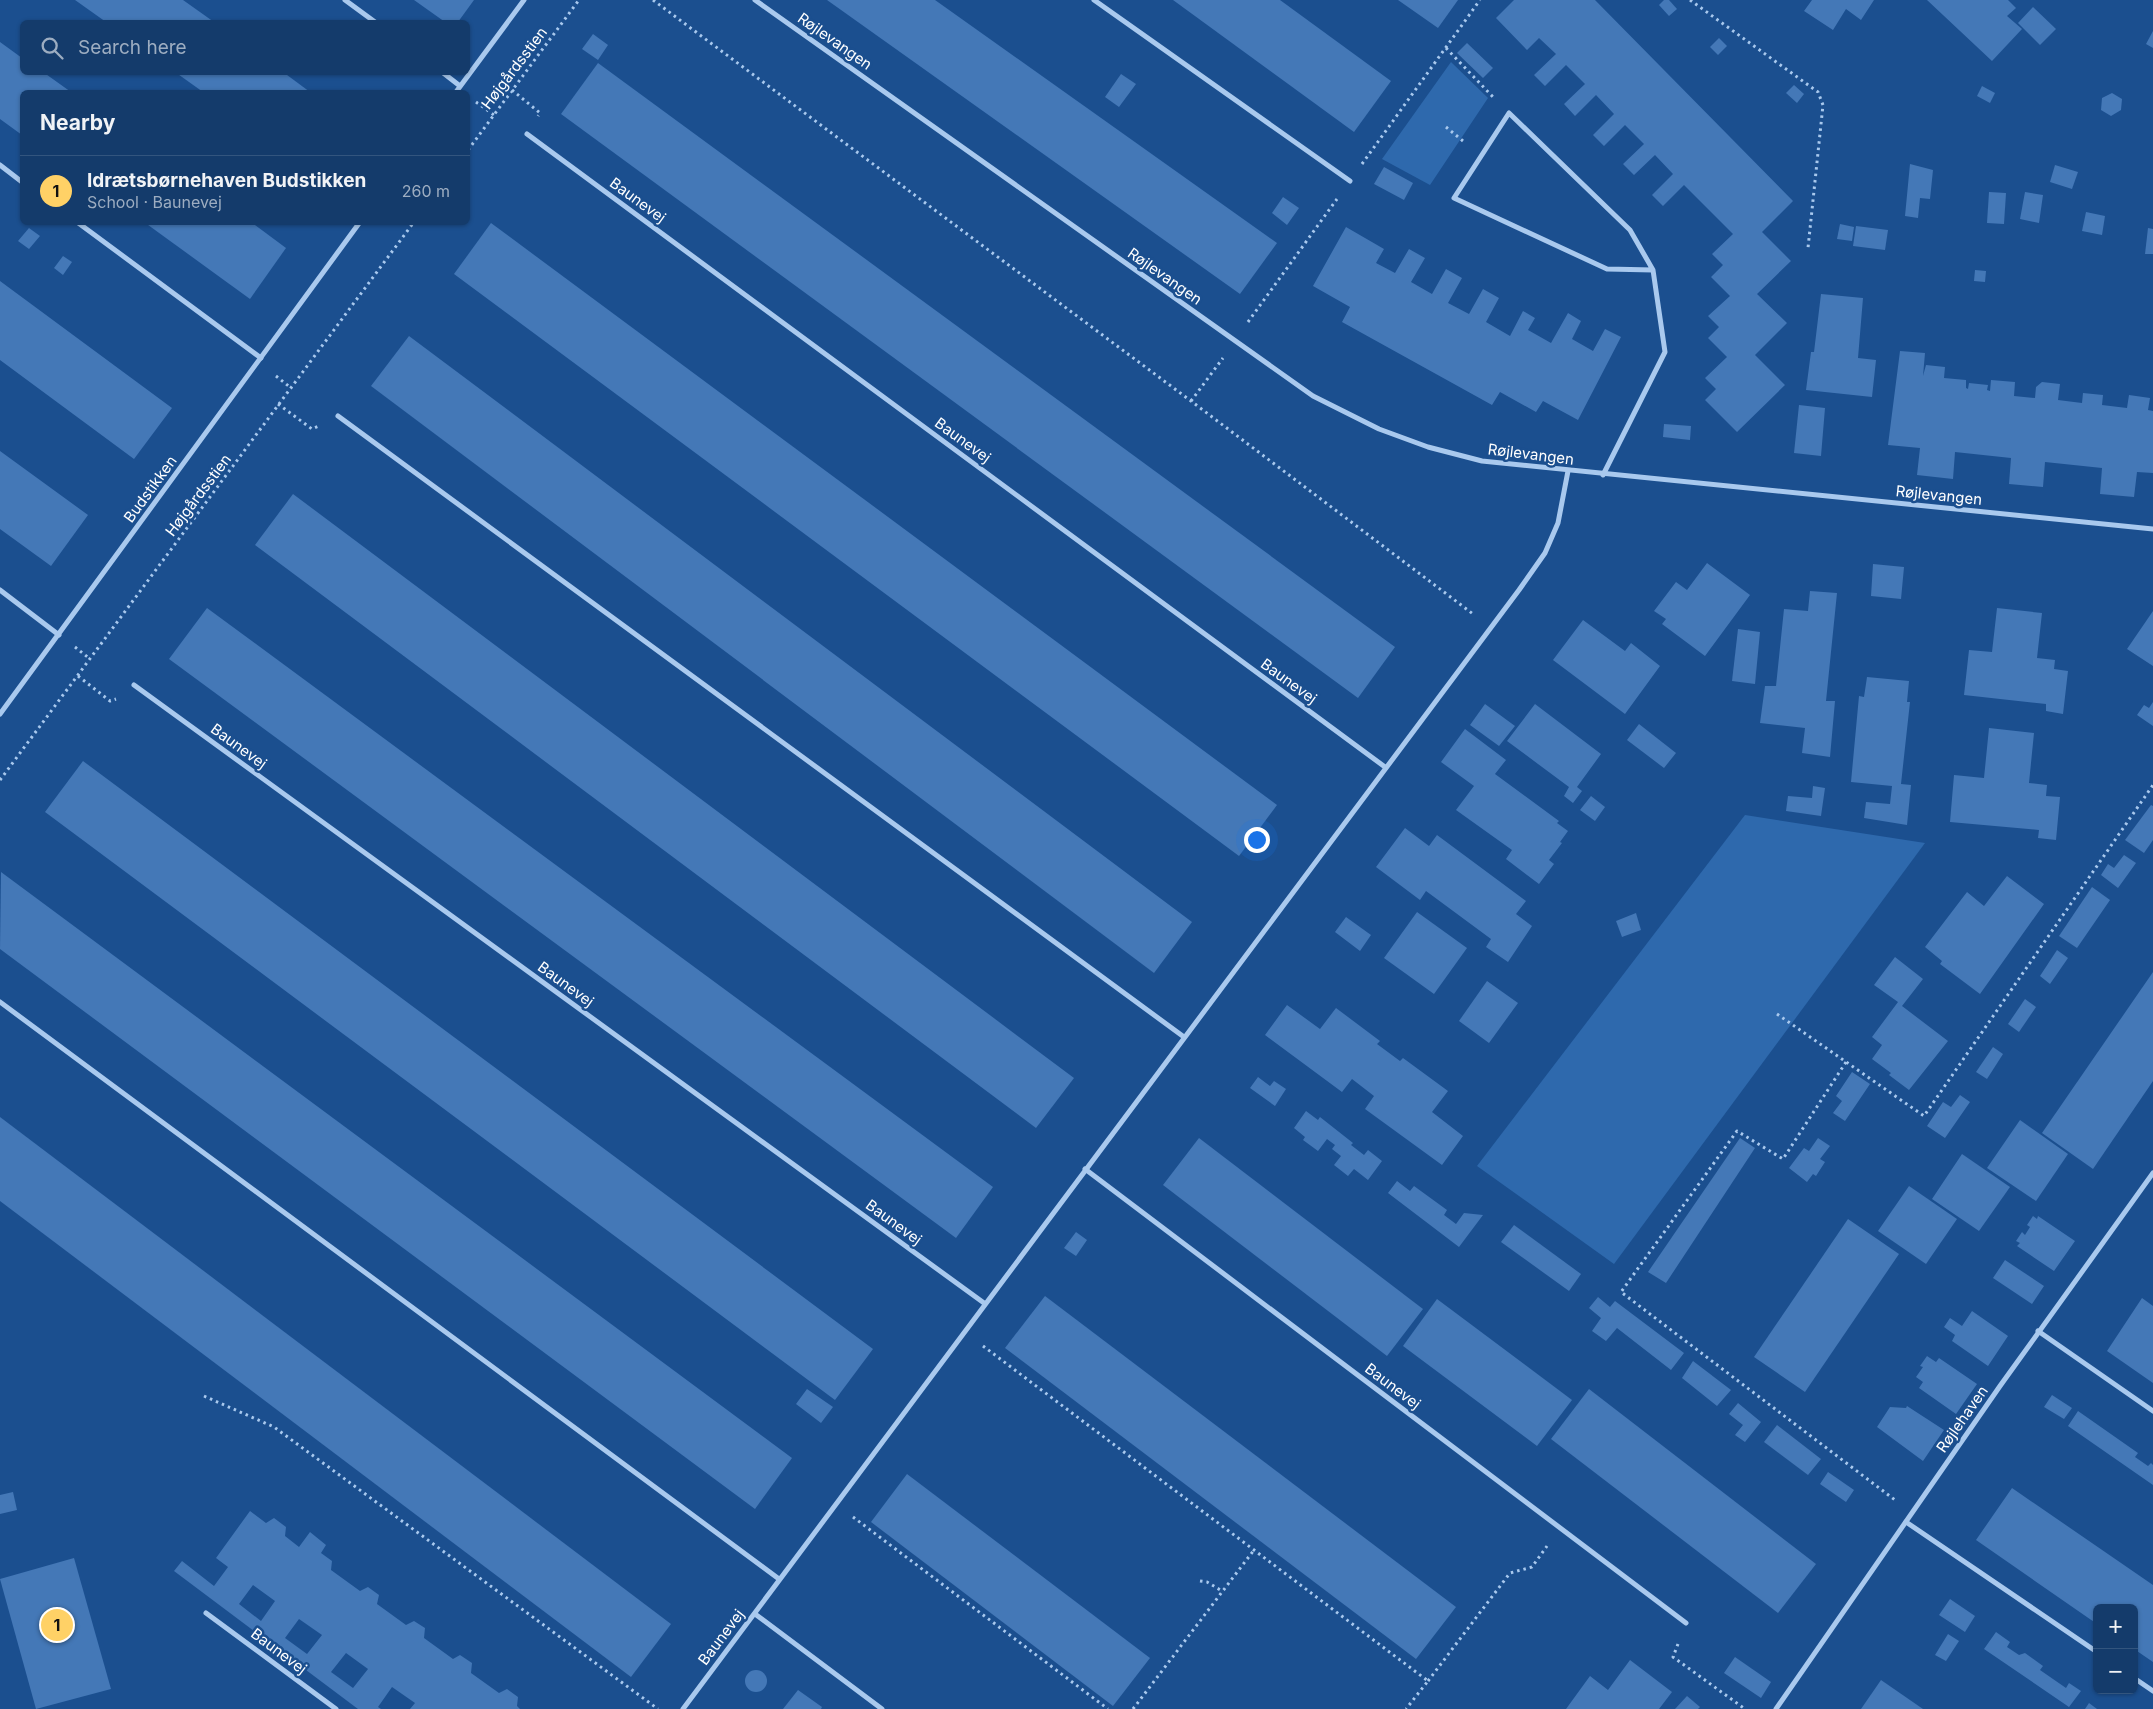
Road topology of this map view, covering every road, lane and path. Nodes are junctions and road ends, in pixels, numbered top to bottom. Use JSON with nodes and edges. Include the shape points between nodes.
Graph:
{"nodes":[{"id":1,"x":345,"y":0,"type":"edge"},
{"id":2,"x":524,"y":0,"type":"edge"},
{"id":3,"x":579,"y":0,"type":"edge"},
{"id":4,"x":653,"y":0,"type":"edge"},
{"id":5,"x":755,"y":0,"type":"edge"},
{"id":6,"x":1094,"y":0,"type":"edge"},
{"id":7,"x":1690,"y":0,"type":"edge"},
{"id":8,"x":372,"y":20,"type":"edge"},
{"id":9,"x":1446,"y":48,"type":"dead end"},
{"id":10,"x":470,"y":73,"type":"edge"},
{"id":11,"x":446,"y":75,"type":"edge"},
{"id":12,"x":468,"y":75,"type":"edge"},
{"id":13,"x":460,"y":86,"type":"junction"},
{"id":14,"x":457,"y":90,"type":"edge"},
{"id":15,"x":474,"y":100,"type":"dead end"},
{"id":16,"x":1508,"y":113,"type":"junction"},
{"id":17,"x":494,"y":115,"type":"junction"},
{"id":18,"x":527,"y":134,"type":"dead end"},
{"id":19,"x":470,"y":147,"type":"edge"},
{"id":20,"x":0,"y":165,"type":"edge"},
{"id":21,"x":20,"y":180,"type":"edge"},
{"id":22,"x":1350,"y":181,"type":"dead end"},
{"id":23,"x":81,"y":225,"type":"edge"},
{"id":24,"x":358,"y":225,"type":"edge"},
{"id":25,"x":412,"y":225,"type":"edge"},
{"id":26,"x":1808,"y":248,"type":"dead end"},
{"id":27,"x":1653,"y":270,"type":"junction"},
{"id":28,"x":260,"y":358,"type":"junction"},
{"id":29,"x":278,"y":404,"type":"junction"},
{"id":30,"x":338,"y":416,"type":"joint"},
{"id":31,"x":1568,"y":471,"type":"junction"},
{"id":32,"x":1603,"y":474,"type":"junction"},
{"id":33,"x":2153,"y":529,"type":"edge"},
{"id":34,"x":0,"y":590,"type":"edge"},
{"id":35,"x":1490,"y":627,"type":"junction"},
{"id":36,"x":59,"y":635,"type":"junction"},
{"id":37,"x":78,"y":676,"type":"junction"},
{"id":38,"x":134,"y":685,"type":"joint"},
{"id":39,"x":0,"y":714,"type":"edge"},
{"id":40,"x":1385,"y":767,"type":"junction"},
{"id":41,"x":0,"y":780,"type":"edge"},
{"id":42,"x":2153,"y":785,"type":"edge"},
{"id":43,"x":0,"y":1002,"type":"edge"},
{"id":44,"x":1777,"y":1014,"type":"dead end"},
{"id":45,"x":1184,"y":1037,"type":"junction"},
{"id":46,"x":1846,"y":1062,"type":"junction"},
{"id":47,"x":1085,"y":1169,"type":"junction"},
{"id":48,"x":2153,"y":1173,"type":"edge"},
{"id":49,"x":984,"y":1303,"type":"junction"},
{"id":50,"x":964,"y":1331,"type":"junction"},
{"id":51,"x":2038,"y":1332,"type":"junction"},
{"id":52,"x":204,"y":1396,"type":"dead end"},
{"id":53,"x":2153,"y":1411,"type":"edge"},
{"id":54,"x":836,"y":1504,"type":"junction"},
{"id":55,"x":1912,"y":1513,"type":"junction"},
{"id":56,"x":1906,"y":1522,"type":"junction"},
{"id":57,"x":1560,"y":1528,"type":"junction"},
{"id":58,"x":1254,"y":1550,"type":"junction"},
{"id":59,"x":779,"y":1579,"type":"junction"},
{"id":60,"x":1200,"y":1581,"type":"dead end"},
{"id":61,"x":1222,"y":1591,"type":"junction"},
{"id":62,"x":206,"y":1613,"type":"dead end"},
{"id":63,"x":755,"y":1614,"type":"junction"},
{"id":64,"x":1686,"y":1623,"type":"joint"},
{"id":65,"x":2093,"y":1649,"type":"edge"},
{"id":66,"x":1428,"y":1681,"type":"junction"},
{"id":67,"x":2138,"y":1681,"type":"edge"},
{"id":68,"x":2153,"y":1691,"type":"edge"},
{"id":69,"x":336,"y":1709,"type":"edge"},
{"id":70,"x":658,"y":1709,"type":"edge"},
{"id":71,"x":683,"y":1709,"type":"edge"},
{"id":72,"x":882,"y":1709,"type":"edge"},
{"id":73,"x":1108,"y":1709,"type":"edge"},
{"id":74,"x":1133,"y":1709,"type":"edge"},
{"id":75,"x":1406,"y":1709,"type":"edge"},
{"id":76,"x":1745,"y":1709,"type":"edge"},
{"id":77,"x":1776,"y":1709,"type":"edge"}],
"edges":[{"from":1,"to":8,"type":"street"},
{"from":2,"to":10,"type":"street"},
{"from":3,"to":17,"type":"path","name":"Højgårdsstien"},
{"from":4,"to":35,"type":"path"},
{"from":5,"to":31,"type":"street","name":"Røjlevangen","via":[[1313,396],[1379,429],[1428,447],[1482,461]]},
{"from":6,"to":22,"type":"street"},
{"from":7,"to":26,"type":"path","via":[[1818,92],[1823,106]]},
{"from":9,"to":16,"type":"path"},
{"from":11,"to":13,"type":"street"},
{"from":12,"to":13,"type":"street"},
{"from":13,"to":14,"type":"street"},
{"from":15,"to":17,"type":"path"},
{"from":16,"to":27,"type":"street","via":[[1630,230]]},
{"from":16,"to":27,"type":"street","via":[[1454,198],[1607,269]]},
{"from":17,"to":19,"type":"path","name":"Højgårdsstien"},
{"from":18,"to":40,"type":"street","name":"Baunevej"},
{"from":20,"to":21,"type":"street"},
{"from":23,"to":28,"type":"street"},
{"from":24,"to":28,"type":"street","name":"Budstikken"},
{"from":25,"to":29,"type":"path","name":"Højgårdsstien"},
{"from":27,"to":32,"type":"street","via":[[1665,352]]},
{"from":28,"to":36,"type":"street","name":"Budstikken"},
{"from":29,"to":30,"type":"path","via":[[312,429]]},
{"from":29,"to":37,"type":"path","name":"Højgårdsstien"},
{"from":30,"to":45,"type":"street"},
{"from":31,"to":32,"type":"street","name":"Røjlevangen"},
{"from":31,"to":35,"type":"street","name":"Baunevej","via":[[1558,523],[1545,553]]},
{"from":32,"to":33,"type":"street","name":"Røjlevangen"},
{"from":34,"to":36,"type":"street"},
{"from":35,"to":40,"type":"street","name":"Baunevej"},
{"from":36,"to":39,"type":"street","name":"Budstikken"},
{"from":37,"to":38,"type":"path","via":[[110,700],[124,698]]},
{"from":37,"to":41,"type":"path","name":"Højgårdsstien"},
{"from":38,"to":49,"type":"street","name":"Baunevej"},
{"from":40,"to":45,"type":"street","name":"Baunevej"},
{"from":42,"to":46,"type":"path","via":[[1924,1116]]},
{"from":43,"to":59,"type":"street"},
{"from":44,"to":46,"type":"path"},
{"from":45,"to":47,"type":"street","name":"Baunevej"},
{"from":46,"to":55,"type":"path","via":[[1782,1159],[1737,1131],[1621,1292]]},
{"from":47,"to":49,"type":"street","name":"Baunevej"},
{"from":47,"to":57,"type":"street","name":"Baunevej"},
{"from":48,"to":51,"type":"street","name":"Røjlehaven"},
{"from":49,"to":50,"type":"street","name":"Baunevej"},
{"from":50,"to":54,"type":"street","name":"Baunevej"},
{"from":50,"to":58,"type":"path"},
{"from":51,"to":53,"type":"street"},
{"from":51,"to":55,"type":"street","name":"Røjlehaven"},
{"from":52,"to":70,"type":"path","via":[[274,1427]]},
{"from":54,"to":59,"type":"street","name":"Baunevej"},
{"from":54,"to":73,"type":"path"},
{"from":55,"to":56,"type":"street","name":"Røjlehaven"},
{"from":56,"to":65,"type":"street"},
{"from":56,"to":77,"type":"street","name":"Røjlehaven"},
{"from":57,"to":64,"type":"street","name":"Baunevej"},
{"from":57,"to":66,"type":"path","via":[[1532,1567],[1510,1573]]},
{"from":58,"to":61,"type":"path"},
{"from":58,"to":66,"type":"path"},
{"from":59,"to":63,"type":"street","name":"Baunevej"},
{"from":60,"to":61,"type":"path"},
{"from":61,"to":74,"type":"path"},
{"from":62,"to":69,"type":"street","name":"Baunevej"},
{"from":63,"to":71,"type":"street","name":"Baunevej"},
{"from":63,"to":72,"type":"street"},
{"from":64,"to":76,"type":"path","via":[[1673,1657]]},
{"from":66,"to":75,"type":"path"},
{"from":67,"to":68,"type":"street"}]}
